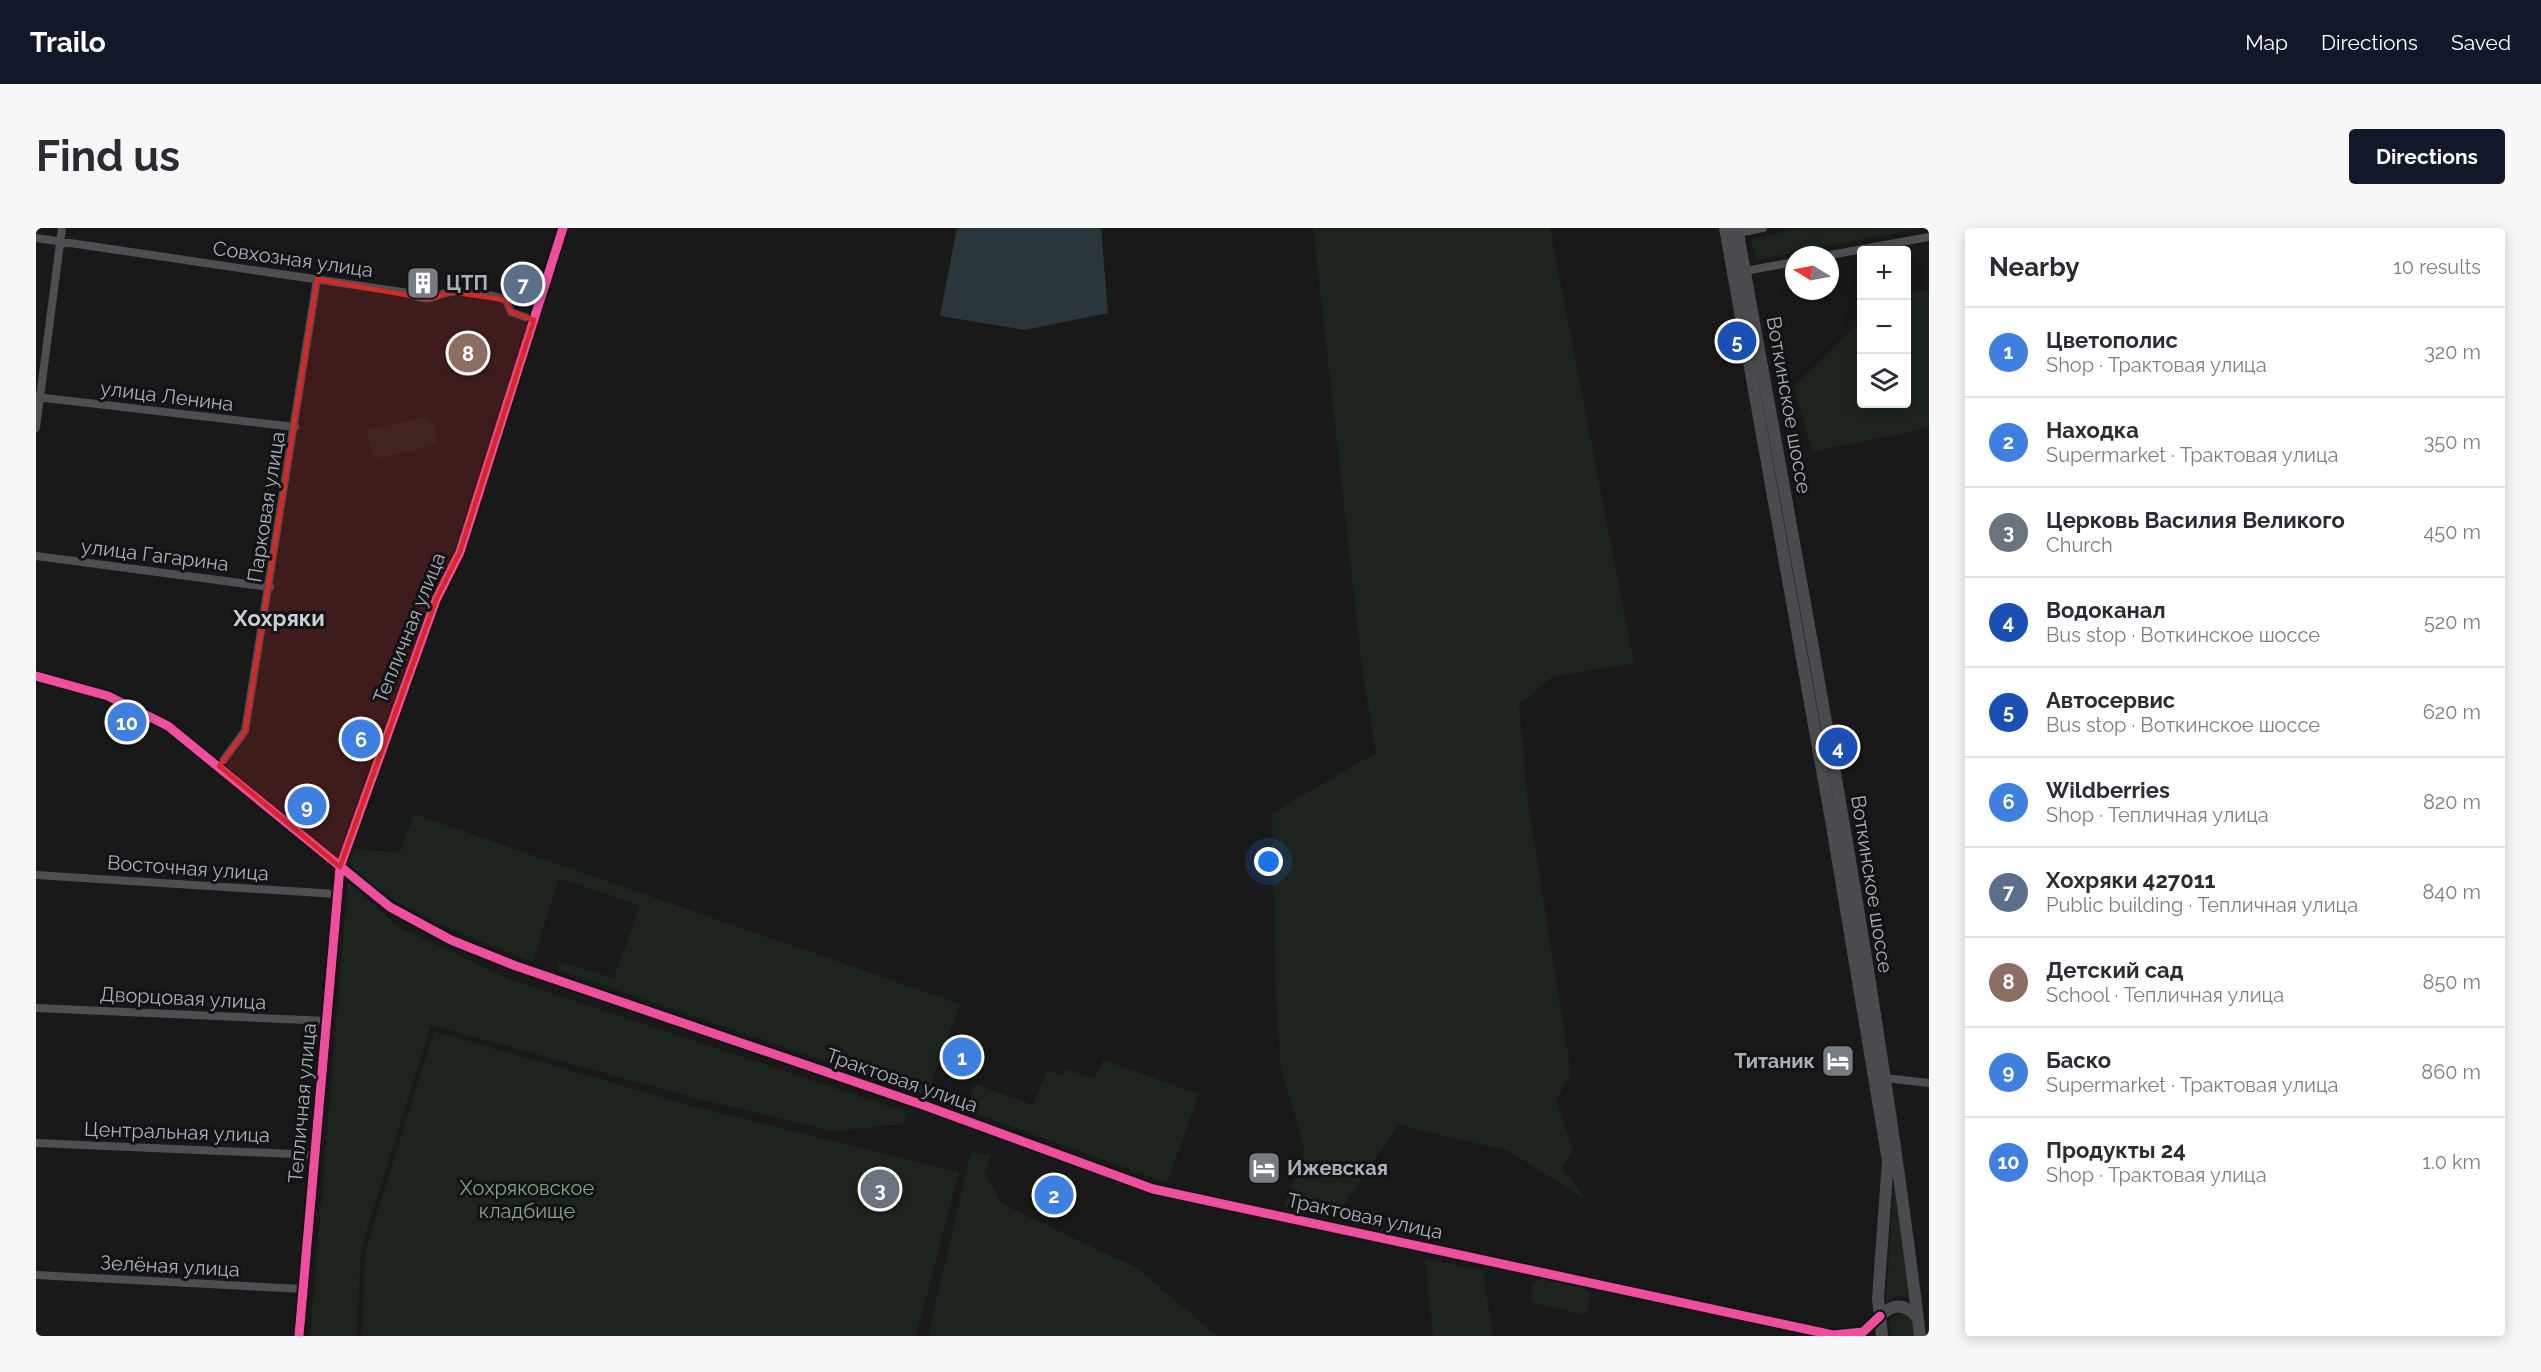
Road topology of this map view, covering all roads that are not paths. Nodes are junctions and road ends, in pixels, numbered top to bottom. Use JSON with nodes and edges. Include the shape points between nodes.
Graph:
{"nodes":[{"id":1,"x":62,"y":228,"type":"edge"},
{"id":2,"x":563,"y":228,"type":"edge"},
{"id":3,"x":1725,"y":228,"type":"edge"},
{"id":4,"x":1764,"y":228,"type":"edge"},
{"id":5,"x":1738,"y":230,"type":"edge"},
{"id":6,"x":1929,"y":237,"type":"edge"},
{"id":7,"x":36,"y":238,"type":"edge"},
{"id":8,"x":60,"y":242,"type":"junction"},
{"id":9,"x":1839,"y":253,"type":"edge"},
{"id":10,"x":1785,"y":264,"type":"edge"},
{"id":11,"x":1745,"y":272,"type":"junction"},
{"id":12,"x":317,"y":279,"type":"junction"},
{"id":13,"x":534,"y":320,"type":"junction"},
{"id":14,"x":38,"y":397,"type":"edge"},
{"id":15,"x":295,"y":427,"type":"junction"},
{"id":16,"x":36,"y":428,"type":"edge"},
{"id":17,"x":36,"y":556,"type":"edge"},
{"id":18,"x":270,"y":587,"type":"junction"},
{"id":19,"x":36,"y":676,"type":"edge"},
{"id":20,"x":219,"y":766,"type":"junction"},
{"id":21,"x":339,"y":867,"type":"junction"},
{"id":22,"x":36,"y":875,"type":"edge"},
{"id":23,"x":337,"y":894,"type":"junction"},
{"id":24,"x":36,"y":1008,"type":"edge"},
{"id":25,"x":328,"y":1021,"type":"junction"},
{"id":26,"x":1885,"y":1078,"type":"junction"},
{"id":27,"x":1929,"y":1083,"type":"edge"},
{"id":28,"x":36,"y":1143,"type":"edge"},
{"id":29,"x":316,"y":1155,"type":"junction"},
{"id":30,"x":36,"y":1275,"type":"edge"},
{"id":31,"x":303,"y":1289,"type":"junction"},
{"id":32,"x":1880,"y":1316,"type":"junction"},
{"id":33,"x":1918,"y":1318,"type":"junction"},
{"id":34,"x":299,"y":1336,"type":"edge"},
{"id":35,"x":1834,"y":1336,"type":"edge"},
{"id":36,"x":1882,"y":1336,"type":"edge"},
{"id":37,"x":1920,"y":1336,"type":"edge"}],
"edges":[{"from":1,"to":8,"type":"street"},
{"from":2,"to":13,"type":"street","name":"Тепличная улица"},
{"from":3,"to":32,"type":"main road","name":"Воткинское шоссе","via":[[1888,1161]]},
{"from":4,"to":5,"type":"street"},
{"from":5,"to":11,"type":"main road","name":"Воткинское шоссе"},
{"from":6,"to":9,"type":"street"},
{"from":7,"to":8,"type":"street","name":"Совхозная улица"},
{"from":8,"to":12,"type":"street","name":"Совхозная улица"},
{"from":8,"to":14,"type":"street"},
{"from":10,"to":11,"type":"street"},
{"from":11,"to":26,"type":"main road","name":"Воткинское шоссе"},
{"from":12,"to":13,"type":"street","name":"Совхозная улица","via":[[428,299],[450,292],[496,296],[506,300],[512,312]]},
{"from":12,"to":15,"type":"street","name":"Парковая улица"},
{"from":13,"to":21,"type":"street","name":"Тепличная улица","via":[[460,552],[436,600]]},
{"from":14,"to":15,"type":"street","name":"улица Ленина"},
{"from":14,"to":16,"type":"street"},
{"from":15,"to":18,"type":"street","name":"Парковая улица"},
{"from":17,"to":18,"type":"street","name":"улица Гагарина"},
{"from":18,"to":20,"type":"street","name":"Парковая улица","via":[[245,732]]},
{"from":19,"to":20,"type":"street","name":"Трактовая улица","via":[[108,696],[168,726]]},
{"from":20,"to":21,"type":"street","name":"Трактовая улица"},
{"from":21,"to":23,"type":"street","name":"Тепличная улица"},
{"from":21,"to":35,"type":"street","name":"Трактовая улица","via":[[390,908],[473,949],[1153,1190]]},
{"from":22,"to":23,"type":"street","name":"Восточная улица"},
{"from":23,"to":25,"type":"street","name":"Тепличная улица"},
{"from":24,"to":25,"type":"street","name":"Дворцовая улица"},
{"from":25,"to":29,"type":"street","name":"Тепличная улица"},
{"from":26,"to":27,"type":"street"},
{"from":26,"to":33,"type":"main road","name":"Воткинское шоссе"},
{"from":28,"to":29,"type":"street","name":"Центральная улица"},
{"from":29,"to":31,"type":"street","name":"Тепличная улица"},
{"from":30,"to":31,"type":"street","name":"Зелёная улица"},
{"from":31,"to":34,"type":"street","name":"Тепличная улица"},
{"from":32,"to":33,"type":"main road","via":[[1889,1307],[1900,1305]]},
{"from":32,"to":35,"type":"street","name":"Трактовая улица","via":[[1863,1332]]},
{"from":32,"to":36,"type":"main road","name":"Воткинское шоссе"},
{"from":33,"to":37,"type":"main road","name":"Воткинское шоссе"}]}
